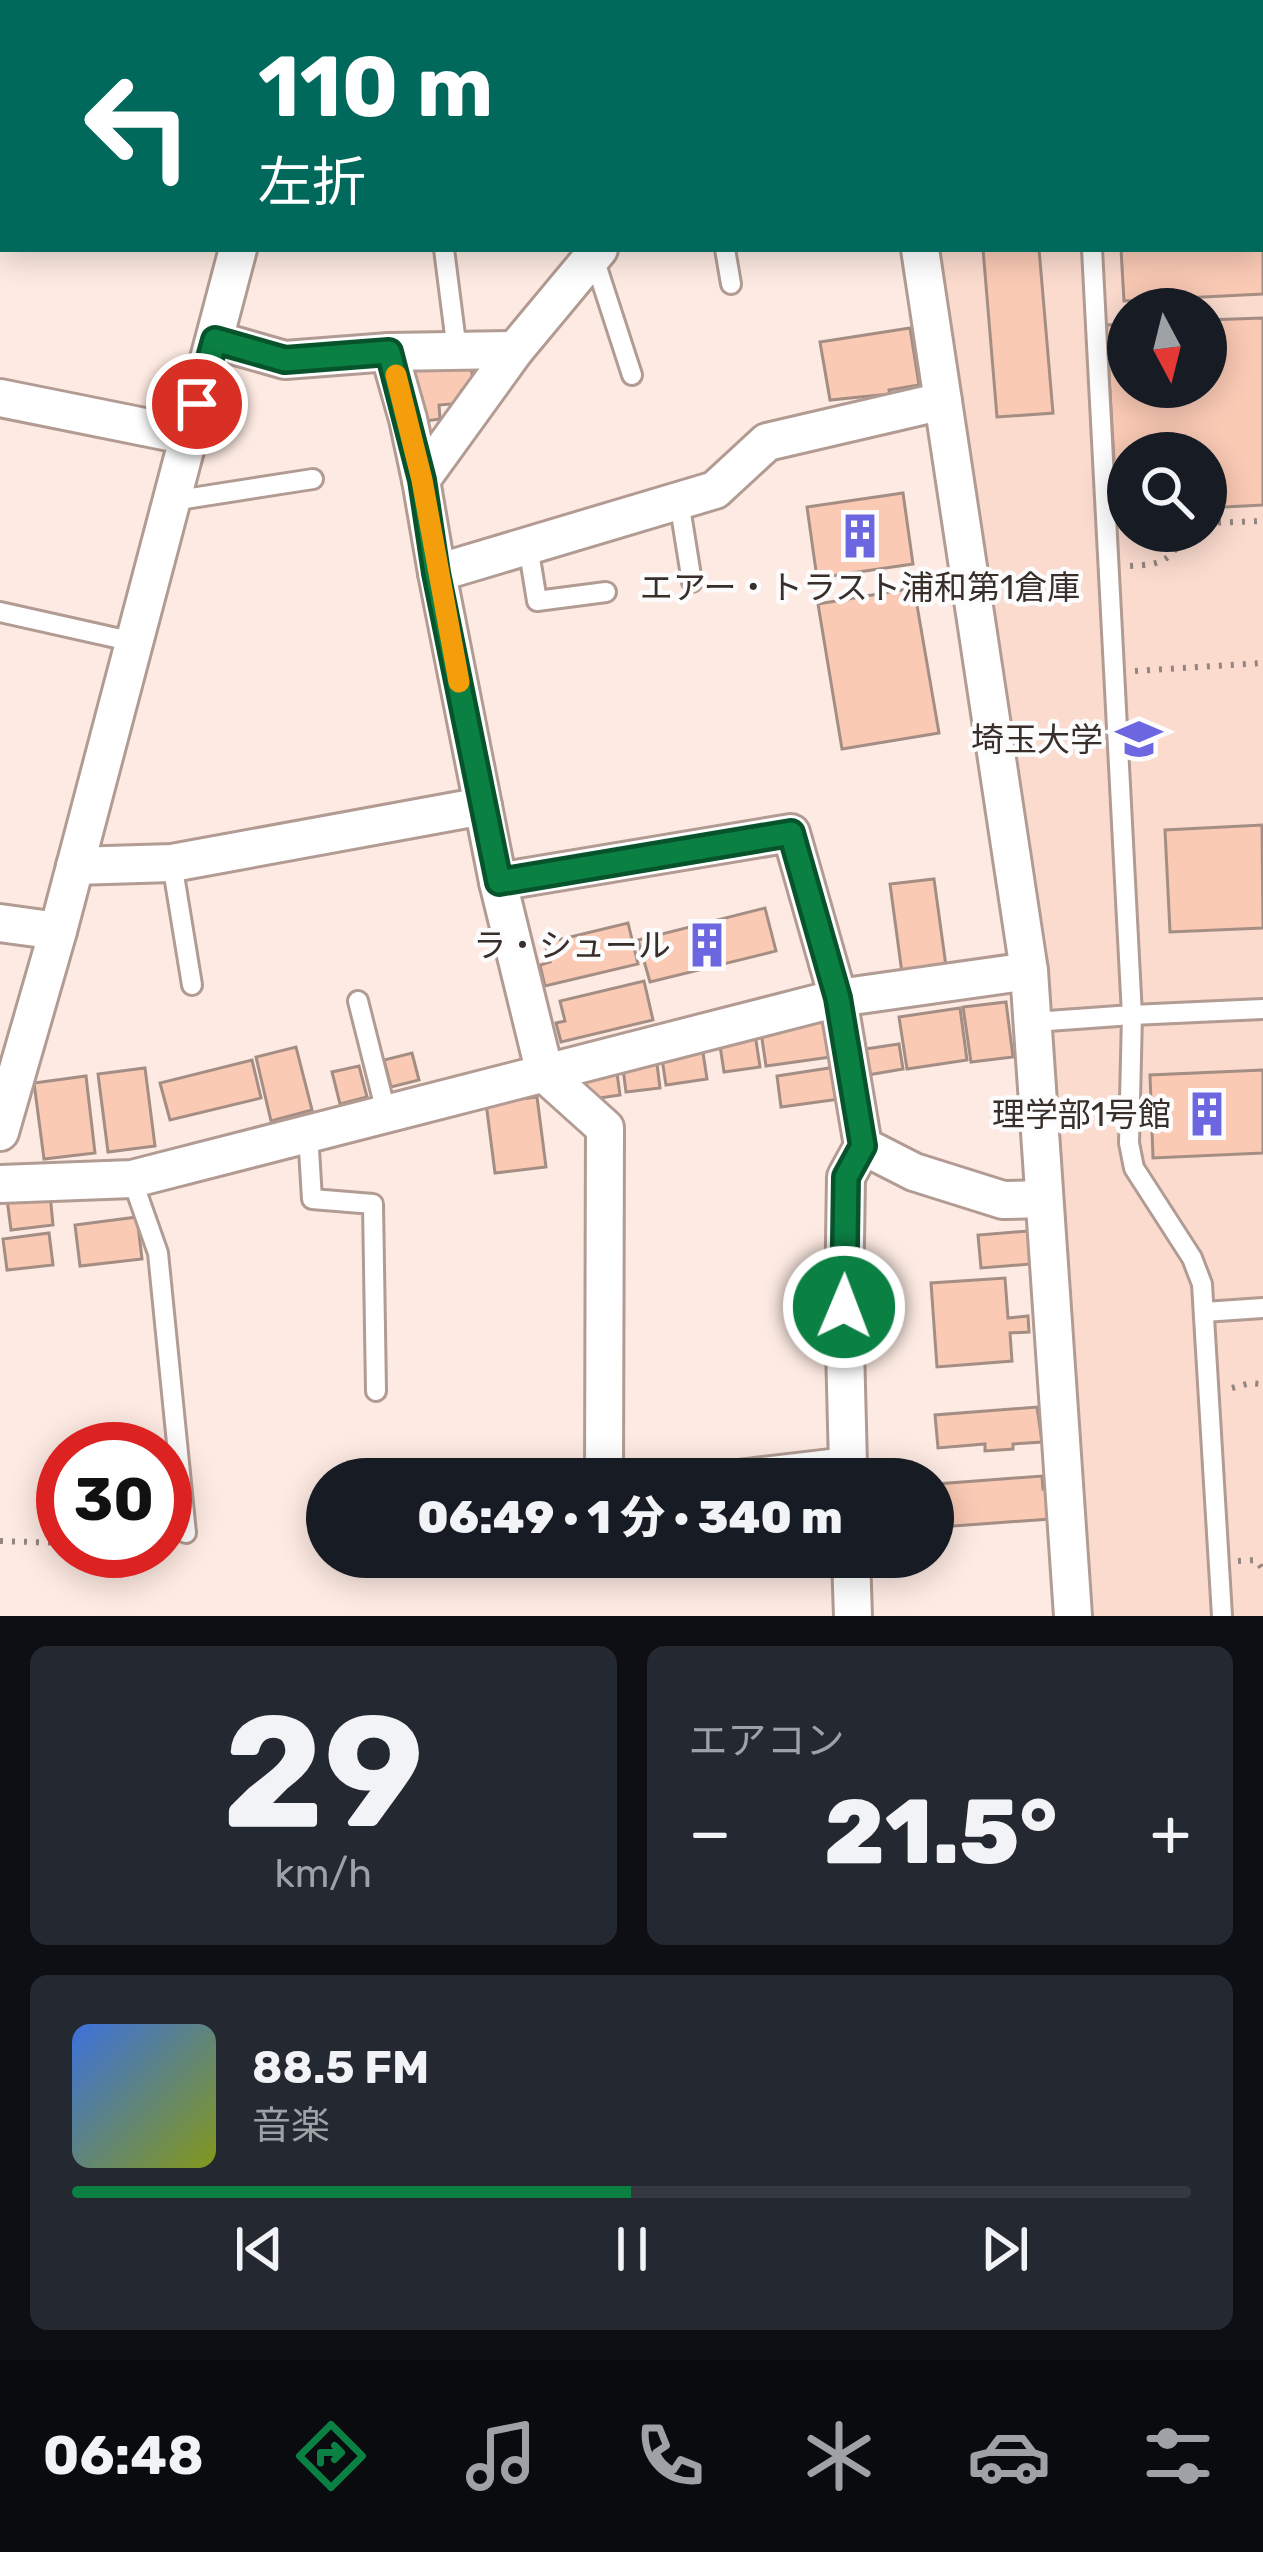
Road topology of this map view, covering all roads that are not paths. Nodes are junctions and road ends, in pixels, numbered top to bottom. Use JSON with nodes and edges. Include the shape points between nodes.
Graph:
{"nodes":[{"id":1,"x":237,"y":252,"type":"edge"},
{"id":2,"x":445,"y":252,"type":"edge"},
{"id":3,"x":596,"y":252,"type":"edge"},
{"id":4,"x":726,"y":252,"type":"edge"},
{"id":5,"x":920,"y":252,"type":"edge"},
{"id":6,"x":1092,"y":252,"type":"edge"},
{"id":7,"x":731,"y":284,"type":"dead end"},
{"id":8,"x":215,"y":340,"type":"junction"},
{"id":9,"x":515,"y":350,"type":"junction"},
{"id":10,"x":457,"y":351,"type":"junction"},
{"id":11,"x":389,"y":352,"type":"junction"},
{"id":12,"x":632,"y":375,"type":"dead end"},
{"id":13,"x":0,"y":398,"type":"edge"},
{"id":14,"x":944,"y":401,"type":"junction"},
{"id":15,"x":189,"y":436,"type":"junction"},
{"id":16,"x":314,"y":479,"type":"dead end"},
{"id":17,"x":422,"y":480,"type":"junction"},
{"id":18,"x":172,"y":501,"type":"junction"},
{"id":19,"x":679,"y":501,"type":"junction"},
{"id":20,"x":528,"y":546,"type":"junction"},
{"id":21,"x":436,"y":573,"type":"junction"},
{"id":22,"x":692,"y":582,"type":"dead end"},
{"id":23,"x":606,"y":592,"type":"dead end"},
{"id":24,"x":0,"y":612,"type":"edge"},
{"id":25,"x":134,"y":642,"type":"junction"},
{"id":26,"x":483,"y":806,"type":"junction"},
{"id":27,"x":172,"y":863,"type":"junction"},
{"id":28,"x":75,"y":866,"type":"junction"},
{"id":29,"x":499,"y":882,"type":"junction"},
{"id":30,"x":0,"y":923,"type":"edge"},
{"id":31,"x":58,"y":931,"type":"junction"},
{"id":32,"x":1029,"y":971,"type":"junction"},
{"id":33,"x":191,"y":985,"type":"dead end"},
{"id":34,"x":838,"y":998,"type":"junction"},
{"id":35,"x":358,"y":1001,"type":"dead end"},
{"id":36,"x":1263,"y":1009,"type":"edge"},
{"id":37,"x":1132,"y":1016,"type":"junction"},
{"id":38,"x":1034,"y":1022,"type":"junction"},
{"id":39,"x":545,"y":1074,"type":"junction"},
{"id":40,"x":386,"y":1112,"type":"junction"},
{"id":41,"x":0,"y":1132,"type":"edge"},
{"id":42,"x":308,"y":1133,"type":"junction"},
{"id":43,"x":863,"y":1146,"type":"junction"},
{"id":44,"x":132,"y":1179,"type":"junction"},
{"id":45,"x":0,"y":1184,"type":"edge"},
{"id":46,"x":1043,"y":1199,"type":"junction"},
{"id":47,"x":1263,"y":1308,"type":"edge"},
{"id":48,"x":1204,"y":1312,"type":"junction"},
{"id":49,"x":376,"y":1391,"type":"dead end"},
{"id":50,"x":175,"y":1422,"type":"edge"},
{"id":51,"x":604,"y":1458,"type":"edge"},
{"id":52,"x":848,"y":1458,"type":"edge"},
{"id":53,"x":852,"y":1578,"type":"edge"},
{"id":54,"x":853,"y":1616,"type":"edge"},
{"id":55,"x":1073,"y":1616,"type":"edge"},
{"id":56,"x":1222,"y":1616,"type":"edge"}],
"edges":[{"from":1,"to":8,"type":"street"},
{"from":2,"to":10,"type":"lane"},
{"from":3,"to":9,"type":"street"},
{"from":3,"to":12,"type":"lane"},
{"from":4,"to":7,"type":"lane"},
{"from":5,"to":14,"type":"street"},
{"from":6,"to":37,"type":"lane"},
{"from":8,"to":11,"type":"street","via":[[285,360]]},
{"from":8,"to":15,"type":"street"},
{"from":9,"to":10,"type":"street"},
{"from":9,"to":17,"type":"street"},
{"from":10,"to":11,"type":"street"},
{"from":11,"to":17,"type":"street"},
{"from":13,"to":15,"type":"street"},
{"from":14,"to":19,"type":"street","via":[[767,442],[715,490]]},
{"from":14,"to":32,"type":"street"},
{"from":15,"to":18,"type":"street"},
{"from":16,"to":18,"type":"lane"},
{"from":17,"to":21,"type":"street"},
{"from":18,"to":25,"type":"street"},
{"from":19,"to":20,"type":"street"},
{"from":19,"to":22,"type":"lane"},
{"from":20,"to":21,"type":"street"},
{"from":20,"to":23,"type":"lane","via":[[537,601]]},
{"from":21,"to":26,"type":"street"},
{"from":24,"to":25,"type":"lane"},
{"from":25,"to":28,"type":"street"},
{"from":26,"to":27,"type":"street"},
{"from":26,"to":29,"type":"street"},
{"from":27,"to":28,"type":"street"},
{"from":27,"to":33,"type":"lane"},
{"from":28,"to":31,"type":"street"},
{"from":29,"to":34,"type":"street","via":[[791,833]]},
{"from":29,"to":39,"type":"street"},
{"from":30,"to":31,"type":"street"},
{"from":31,"to":41,"type":"street"},
{"from":32,"to":34,"type":"street"},
{"from":32,"to":38,"type":"street"},
{"from":34,"to":39,"type":"street"},
{"from":34,"to":43,"type":"street"},
{"from":35,"to":40,"type":"lane"},
{"from":36,"to":37,"type":"lane"},
{"from":37,"to":38,"type":"lane"},
{"from":37,"to":48,"type":"lane","via":[[1134,1168],[1192,1258]]},
{"from":38,"to":46,"type":"street"},
{"from":39,"to":40,"type":"street"},
{"from":39,"to":51,"type":"street","via":[[605,1128]]},
{"from":40,"to":42,"type":"street"},
{"from":42,"to":44,"type":"street"},
{"from":42,"to":49,"type":"lane","via":[[312,1198],[373,1204]]},
{"from":43,"to":46,"type":"street","via":[[1003,1200]]},
{"from":43,"to":52,"type":"street","via":[[846,1177]]},
{"from":44,"to":45,"type":"street"},
{"from":44,"to":50,"type":"lane","via":[[158,1253]]},
{"from":46,"to":55,"type":"street"},
{"from":47,"to":48,"type":"lane"},
{"from":48,"to":56,"type":"lane"},
{"from":53,"to":54,"type":"street"}]}
